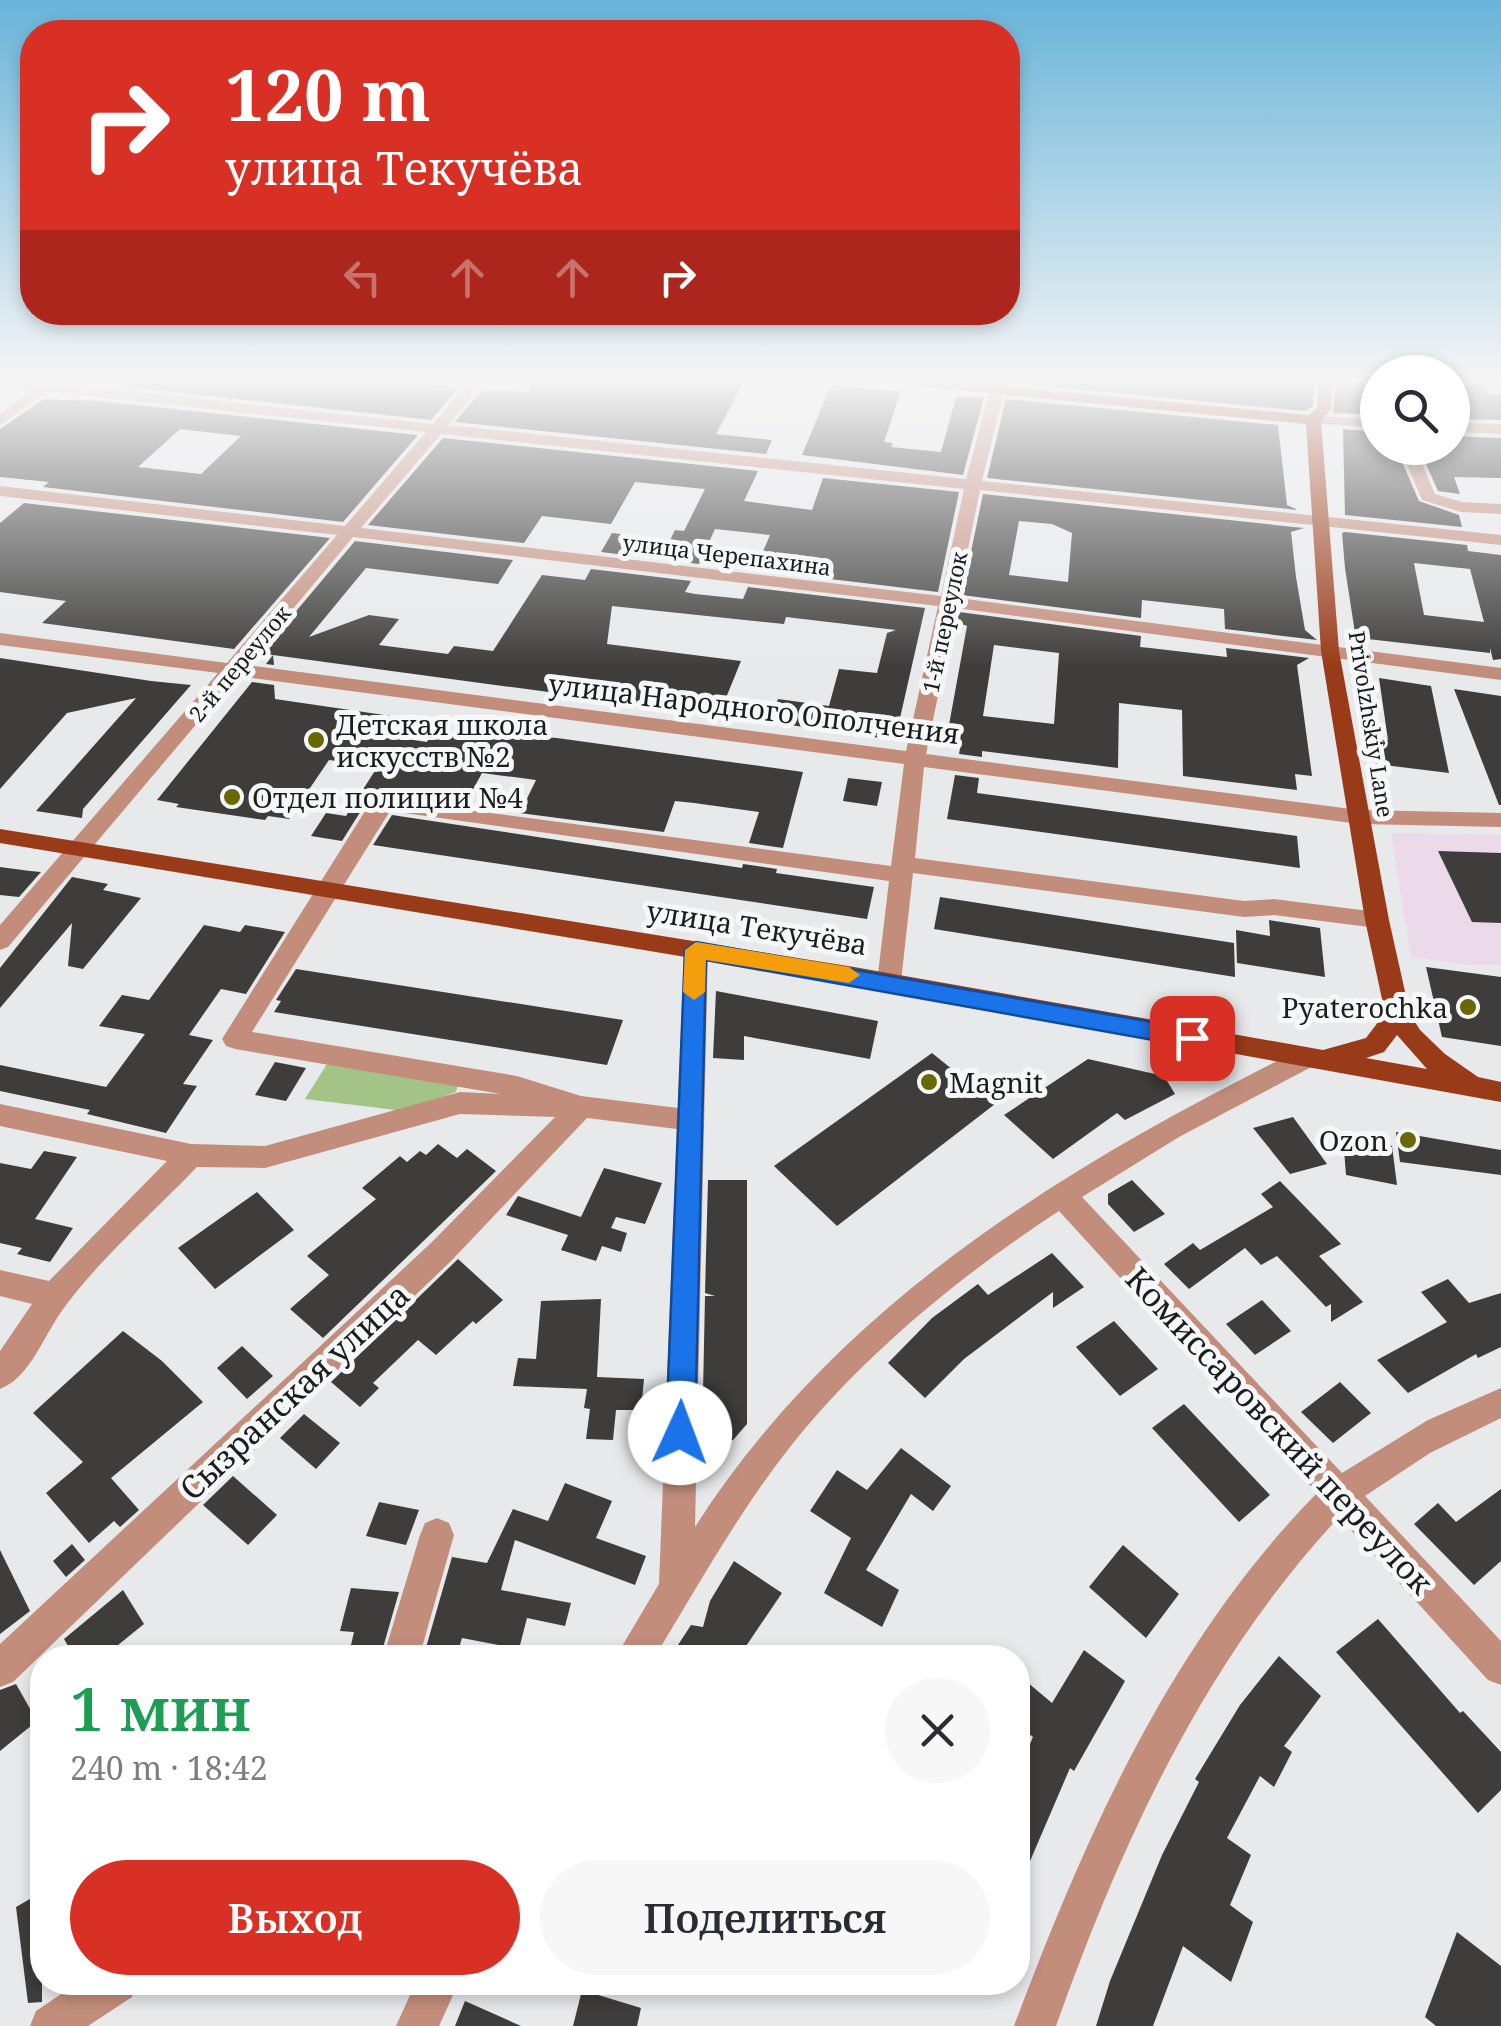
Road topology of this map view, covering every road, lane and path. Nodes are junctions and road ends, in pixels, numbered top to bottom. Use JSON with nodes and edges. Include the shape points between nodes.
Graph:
{"nodes":[{"id":1,"x":395,"y":478,"type":"edge"},
{"id":2,"x":912,"y":478,"type":"edge"},
{"id":3,"x":975,"y":478,"type":"edge"},
{"id":4,"x":1318,"y":478,"type":"edge"},
{"id":5,"x":1420,"y":478,"type":"edge"},
{"id":6,"x":973,"y":484,"type":"junction"},
{"id":7,"x":0,"y":492,"type":"edge"},
{"id":8,"x":1501,"y":509,"type":"edge"},
{"id":9,"x":1322,"y":522,"type":"junction"},
{"id":10,"x":349,"y":532,"type":"junction"},
{"id":11,"x":1501,"y":540,"type":"edge"},
{"id":12,"x":948,"y":602,"type":"junction"},
{"id":13,"x":0,"y":639,"type":"edge"},
{"id":14,"x":1330,"y":650,"type":"junction"},
{"id":15,"x":232,"y":671,"type":"junction"},
{"id":16,"x":1501,"y":674,"type":"edge"},
{"id":17,"x":916,"y":760,"type":"junction"},
{"id":18,"x":1359,"y":817,"type":"junction"},
{"id":19,"x":1501,"y":820,"type":"edge"},
{"id":20,"x":0,"y":836,"type":"edge"},
{"id":21,"x":80,"y":850,"type":"junction"},
{"id":22,"x":902,"y":869,"type":"junction"},
{"id":23,"x":328,"y":889,"type":"junction"},
{"id":24,"x":1377,"y":920,"type":"junction"},
{"id":25,"x":0,"y":941,"type":"edge"},
{"id":26,"x":696,"y":950,"type":"junction"},
{"id":27,"x":889,"y":982,"type":"junction"},
{"id":28,"x":1398,"y":1015,"type":"junction"},
{"id":29,"x":1313,"y":1060,"type":"junction"},
{"id":30,"x":1488,"y":1089,"type":"edge"},
{"id":31,"x":581,"y":1107,"type":"junction"},
{"id":32,"x":0,"y":1115,"type":"edge"},
{"id":33,"x":690,"y":1120,"type":"junction"},
{"id":34,"x":191,"y":1156,"type":"junction"},
{"id":35,"x":1060,"y":1193,"type":"junction"},
{"id":36,"x":0,"y":1283,"type":"edge"},
{"id":37,"x":54,"y":1296,"type":"junction"},
{"id":38,"x":0,"y":1374,"type":"edge"},
{"id":39,"x":1501,"y":1403,"type":"edge"},
{"id":40,"x":1340,"y":1494,"type":"junction"},
{"id":41,"x":437,"y":1534,"type":"dead end"},
{"id":42,"x":676,"y":1590,"type":"junction"},
{"id":43,"x":406,"y":1645,"type":"edge"},
{"id":44,"x":641,"y":1645,"type":"edge"},
{"id":45,"x":1501,"y":1667,"type":"edge"},
{"id":46,"x":0,"y":1668,"type":"edge"},
{"id":47,"x":98,"y":1995,"type":"edge"},
{"id":48,"x":432,"y":1995,"type":"edge"},
{"id":49,"x":51,"y":2026,"type":"edge"},
{"id":50,"x":416,"y":2026,"type":"edge"},
{"id":51,"x":1035,"y":2026,"type":"edge"}],
"edges":[{"from":1,"to":10,"type":"street","name":"2-й переулок"},
{"from":2,"to":6,"type":"street"},
{"from":3,"to":6,"type":"street","name":"1-й переулок"},
{"from":4,"to":9,"type":"main road","name":"Privolzhskiy Lane"},
{"from":5,"to":8,"type":"street","via":[[1428,497]]},
{"from":6,"to":9,"type":"street"},
{"from":6,"to":12,"type":"street","name":"1-й переулок"},
{"from":7,"to":10,"type":"street","name":"улица Черепахина"},
{"from":9,"to":11,"type":"street"},
{"from":9,"to":14,"type":"main road","name":"Privolzhskiy Lane"},
{"from":10,"to":12,"type":"street","name":"улица Черепахина"},
{"from":10,"to":15,"type":"street","name":"2-й переулок"},
{"from":12,"to":14,"type":"street","name":"улица Черепахина"},
{"from":12,"to":17,"type":"street","name":"1-й переулок"},
{"from":13,"to":15,"type":"street","name":"улица Народного Ополчения"},
{"from":14,"to":16,"type":"street","name":"улица Черепахина"},
{"from":14,"to":18,"type":"main road","name":"Privolzhskiy Lane"},
{"from":15,"to":17,"type":"street","name":"улица Народного Ополчения"},
{"from":15,"to":21,"type":"street","name":"2-й переулок"},
{"from":17,"to":18,"type":"street","name":"улица Народного Ополчения"},
{"from":17,"to":22,"type":"street","name":"1-й переулок"},
{"from":18,"to":19,"type":"street","name":"улица Народного Ополчения"},
{"from":18,"to":24,"type":"main road","name":"Privolzhskiy Lane"},
{"from":20,"to":21,"type":"main road","name":"улица Текучёва"},
{"from":21,"to":23,"type":"main road","name":"улица Текучёва"},
{"from":21,"to":25,"type":"street","name":"2-й переулок"},
{"from":22,"to":23,"type":"street","via":[[385,804]]},
{"from":22,"to":24,"type":"street"},
{"from":22,"to":27,"type":"street","name":"1-й переулок"},
{"from":23,"to":26,"type":"main road","name":"улица Текучёва"},
{"from":23,"to":31,"type":"street","via":[[235,1039],[517,1086]]},
{"from":24,"to":28,"type":"main road","name":"Privolzhskiy Lane"},
{"from":26,"to":27,"type":"main road","name":"улица Текучёва"},
{"from":26,"to":33,"type":"street"},
{"from":27,"to":29,"type":"main road","name":"улица Текучёва"},
{"from":28,"to":29,"type":"main road","via":[[1375,1045]]},
{"from":28,"to":30,"type":"main road","name":"Privolzhskiy Lane","via":[[1436,1061]]},
{"from":29,"to":30,"type":"main road","name":"улица Текучёва"},
{"from":29,"to":35,"type":"street","via":[[1192,1114]]},
{"from":31,"to":33,"type":"street"},
{"from":31,"to":34,"type":"street","via":[[460,1103],[265,1157]]},
{"from":31,"to":46,"type":"street","name":"Сызранская улица","via":[[442,1251]]},
{"from":32,"to":34,"type":"street"},
{"from":33,"to":42,"type":"street"},
{"from":34,"to":37,"type":"street"},
{"from":35,"to":40,"type":"street","name":"Комиссаровский переулок"},
{"from":35,"to":42,"type":"street","via":[[947,1273],[802,1408]]},
{"from":36,"to":37,"type":"street"},
{"from":37,"to":38,"type":"street"},
{"from":39,"to":40,"type":"street","via":[[1466,1416]]},
{"from":40,"to":45,"type":"street","name":"Комиссаровский переулок"},
{"from":40,"to":51,"type":"street","via":[[1245,1603],[1154,1742],[1083,1893]]},
{"from":41,"to":43,"type":"street"},
{"from":42,"to":44,"type":"street"},
{"from":47,"to":49,"type":"street"},
{"from":48,"to":50,"type":"street"}]}
